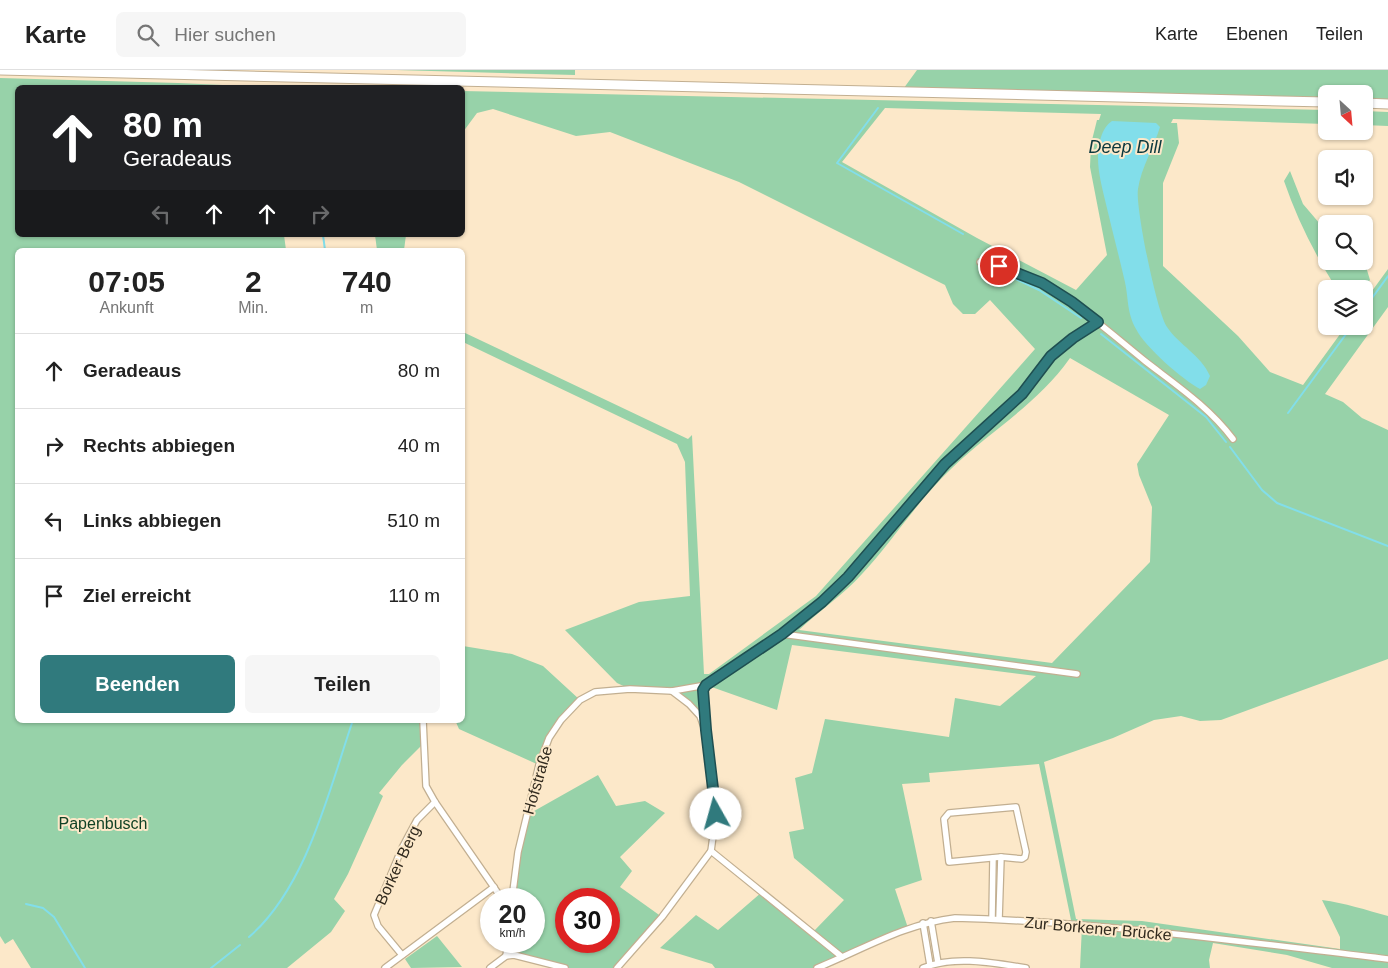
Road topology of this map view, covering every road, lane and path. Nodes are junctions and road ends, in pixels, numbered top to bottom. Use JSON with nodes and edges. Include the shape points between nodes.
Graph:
{"nodes":[{"id":1,"x":0,"y":70,"type":"edge"},
{"id":2,"x":1318,"y":102,"type":"edge"},
{"id":3,"x":1373,"y":103,"type":"edge"},
{"id":4,"x":1388,"y":104,"type":"edge"},
{"id":5,"x":980,"y":262,"type":"dead end"},
{"id":6,"x":1098,"y":322,"type":"junction"},
{"id":7,"x":1233,"y":439,"type":"dead end"},
{"id":8,"x":782,"y":634,"type":"junction"},
{"id":9,"x":1077,"y":674,"type":"dead end"},
{"id":10,"x":706,"y":685,"type":"junction"},
{"id":11,"x":672,"y":691,"type":"junction"},
{"id":12,"x":423,"y":723,"type":"edge"},
{"id":13,"x":706,"y":730,"type":"junction"},
{"id":14,"x":435,"y":802,"type":"junction"},
{"id":15,"x":711,"y":851,"type":"junction"},
{"id":16,"x":1001,"y":857,"type":"junction"},
{"id":17,"x":993,"y":858,"type":"junction"},
{"id":18,"x":494,"y":887,"type":"joint"},
{"id":19,"x":513,"y":888,"type":"edge"},
{"id":20,"x":992,"y":919,"type":"junction"},
{"id":21,"x":999,"y":919,"type":"junction"},
{"id":22,"x":931,"y":921,"type":"junction"},
{"id":23,"x":922,"y":923,"type":"junction"},
{"id":24,"x":506,"y":953,"type":"edge"},
{"id":25,"x":402,"y":955,"type":"junction"},
{"id":26,"x":506,"y":956,"type":"junction"},
{"id":27,"x":842,"y":957,"type":"junction"},
{"id":28,"x":1388,"y":959,"type":"edge"},
{"id":29,"x":938,"y":963,"type":"junction"},
{"id":30,"x":930,"y":965,"type":"junction"},
{"id":31,"x":385,"y":968,"type":"edge"},
{"id":32,"x":490,"y":968,"type":"edge"},
{"id":33,"x":566,"y":968,"type":"edge"},
{"id":34,"x":617,"y":968,"type":"edge"},
{"id":35,"x":817,"y":968,"type":"edge"},
{"id":36,"x":923,"y":968,"type":"edge"},
{"id":37,"x":1026,"y":968,"type":"edge"}],
"edges":[{"from":1,"to":2,"type":"main road"},
{"from":3,"to":4,"type":"main road"},
{"from":5,"to":6,"type":"street","via":[[1042,283]]},
{"from":6,"to":7,"type":"street","via":[[1211,413]]},
{"from":6,"to":8,"type":"street","via":[[1051,356],[1022,394],[945,464],[848,577]]},
{"from":8,"to":9,"type":"street"},
{"from":8,"to":10,"type":"street"},
{"from":10,"to":11,"type":"street","name":"Hofstraße"},
{"from":10,"to":13,"type":"street","via":[[703,690]]},
{"from":11,"to":13,"type":"street","via":[[700,716]]},
{"from":11,"to":19,"type":"street","name":"Hofstraße","via":[[630,689],[595,692],[580,700],[562,720],[549,738],[539,765],[518,852]]},
{"from":12,"to":14,"type":"street","via":[[426,786]]},
{"from":13,"to":15,"type":"street","via":[[716,814]]},
{"from":14,"to":18,"type":"street"},
{"from":14,"to":25,"type":"street","name":"Borker Berg","via":[[417,820],[374,915],[378,926]]},
{"from":15,"to":27,"type":"street"},
{"from":15,"to":34,"type":"street","via":[[662,917]]},
{"from":16,"to":17,"type":"street"},
{"from":16,"to":17,"type":"street","via":[[1025,857],[1016,807],[948,813],[945,816],[948,862]]},
{"from":16,"to":21,"type":"street"},
{"from":17,"to":20,"type":"street"},
{"from":18,"to":25,"type":"street"},
{"from":20,"to":21,"type":"street","name":"Zur Borkener Brücke"},
{"from":20,"to":22,"type":"street","name":"Zur Borkener Brücke"},
{"from":21,"to":28,"type":"street","name":"Zur Borkener Brücke","via":[[1208,937]]},
{"from":22,"to":23,"type":"street","name":"Zur Borkener Brücke"},
{"from":22,"to":29,"type":"street"},
{"from":23,"to":27,"type":"street","name":"Zur Borkener Brücke"},
{"from":23,"to":30,"type":"street"},
{"from":24,"to":26,"type":"street"},
{"from":25,"to":31,"type":"street"},
{"from":26,"to":32,"type":"street"},
{"from":26,"to":33,"type":"street","via":[[514,955]]},
{"from":27,"to":35,"type":"street","name":"Zur Borkener Brücke"},
{"from":29,"to":30,"type":"street"},
{"from":29,"to":37,"type":"street","via":[[991,962]]},
{"from":30,"to":36,"type":"street"}]}
